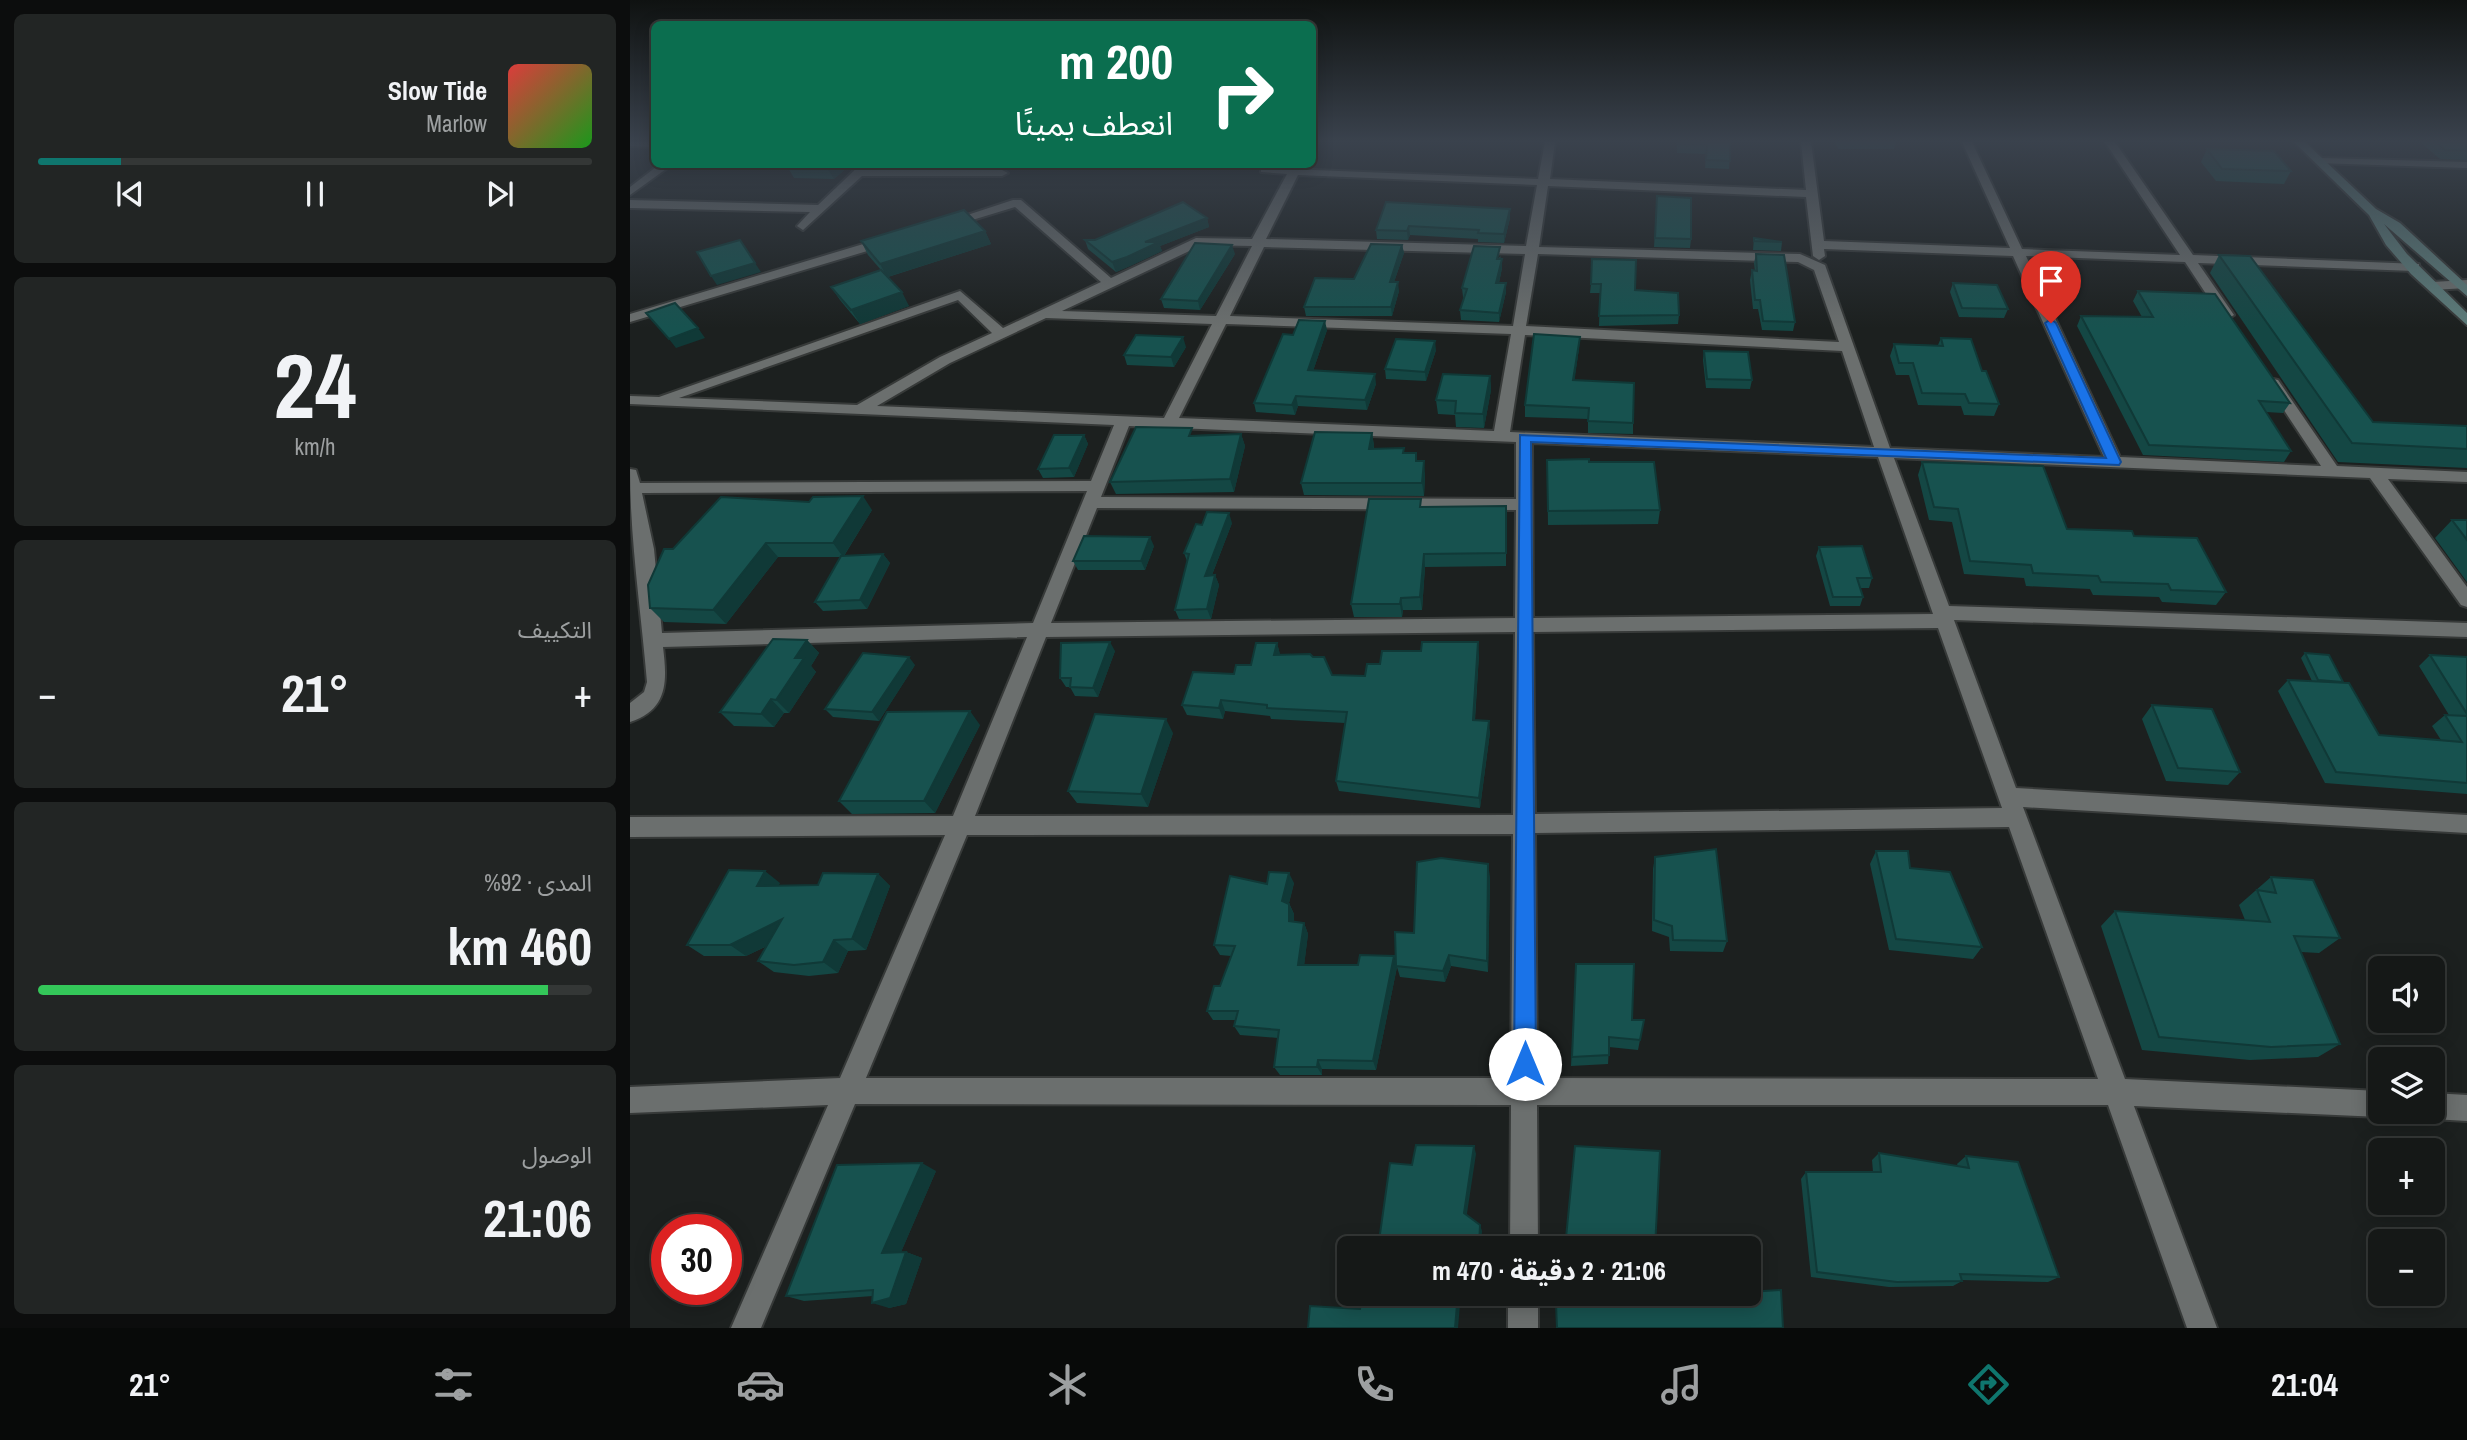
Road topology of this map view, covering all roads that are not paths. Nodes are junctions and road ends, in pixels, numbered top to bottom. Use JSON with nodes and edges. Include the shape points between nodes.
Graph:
{"nodes":[{"id":1,"x":630,"y":204,"type":"edge"},
{"id":2,"x":826,"y":204,"type":"edge"},
{"id":3,"x":1010,"y":204,"type":"edge"},
{"id":4,"x":1019,"y":204,"type":"edge"},
{"id":5,"x":1278,"y":204,"type":"edge"},
{"id":6,"x":1539,"y":204,"type":"edge"},
{"id":7,"x":1813,"y":204,"type":"edge"},
{"id":8,"x":1996,"y":204,"type":"edge"},
{"id":9,"x":2152,"y":204,"type":"edge"},
{"id":10,"x":2364,"y":204,"type":"edge"},
{"id":11,"x":821,"y":209,"type":"junction"},
{"id":12,"x":2372,"y":212,"type":"junction"},
{"id":13,"x":803,"y":226,"type":"dead end"},
{"id":14,"x":937,"y":226,"type":"edge"},
{"id":15,"x":910,"y":234,"type":"edge"},
{"id":16,"x":1259,"y":241,"type":"junction"},
{"id":17,"x":1817,"y":245,"type":"junction"},
{"id":18,"x":1531,"y":250,"type":"junction"},
{"id":19,"x":2019,"y":253,"type":"junction"},
{"id":20,"x":2189,"y":259,"type":"junction"},
{"id":21,"x":2414,"y":267,"type":"junction"},
{"id":22,"x":1820,"y":268,"type":"junction"},
{"id":23,"x":1108,"y":282,"type":"junction"},
{"id":24,"x":2432,"y":286,"type":"junction"},
{"id":25,"x":2464,"y":287,"type":"edge"},
{"id":26,"x":1041,"y":314,"type":"junction"},
{"id":27,"x":630,"y":318,"type":"edge"},
{"id":28,"x":1224,"y":319,"type":"junction"},
{"id":29,"x":2467,"y":321,"type":"edge"},
{"id":30,"x":2234,"y":326,"type":"edge"},
{"id":31,"x":1518,"y":330,"type":"junction"},
{"id":32,"x":1001,"y":333,"type":"junction"},
{"id":33,"x":1847,"y":347,"type":"junction"},
{"id":34,"x":2265,"y":371,"type":"edge"},
{"id":35,"x":630,"y":400,"type":"edge"},
{"id":36,"x":654,"y":401,"type":"junction"},
{"id":37,"x":859,"y":410,"type":"junction"},
{"id":38,"x":1123,"y":422,"type":"junction"},
{"id":39,"x":1168,"y":424,"type":"junction"},
{"id":40,"x":1502,"y":437,"type":"junction"},
{"id":41,"x":1524,"y":438,"type":"junction"},
{"id":42,"x":1884,"y":453,"type":"junction"},
{"id":43,"x":2114,"y":462,"type":"junction"},
{"id":44,"x":2333,"y":472,"type":"junction"},
{"id":45,"x":2375,"y":473,"type":"junction"},
{"id":46,"x":2467,"y":477,"type":"edge"},
{"id":47,"x":631,"y":481,"type":"edge"},
{"id":48,"x":1094,"y":494,"type":"junction"},
{"id":49,"x":1525,"y":505,"type":"junction"},
{"id":50,"x":2467,"y":600,"type":"edge"},
{"id":51,"x":1944,"y":617,"type":"junction"},
{"id":52,"x":1525,"y":625,"type":"junction"},
{"id":53,"x":1039,"y":630,"type":"junction"},
{"id":54,"x":2467,"y":630,"type":"edge"},
{"id":55,"x":653,"y":639,"type":"junction"},
{"id":56,"x":630,"y":714,"type":"edge"},
{"id":57,"x":2013,"y":807,"type":"junction"},
{"id":58,"x":1526,"y":824,"type":"junction"},
{"id":59,"x":2467,"y":824,"type":"edge"},
{"id":60,"x":960,"y":826,"type":"junction"},
{"id":61,"x":630,"y":827,"type":"edge"},
{"id":62,"x":848,"y":1091,"type":"junction"},
{"id":63,"x":1525,"y":1091,"type":"junction"},
{"id":64,"x":2117,"y":1092,"type":"junction"},
{"id":65,"x":630,"y":1100,"type":"edge"},
{"id":66,"x":2368,"y":1103,"type":"edge"},
{"id":67,"x":2445,"y":1107,"type":"edge"},
{"id":68,"x":2467,"y":1108,"type":"edge"},
{"id":69,"x":1524,"y":1236,"type":"edge"},
{"id":70,"x":1523,"y":1306,"type":"edge"},
{"id":71,"x":746,"y":1328,"type":"edge"},
{"id":72,"x":1523,"y":1328,"type":"edge"},
{"id":73,"x":2202,"y":1328,"type":"edge"}],
"edges":[{"from":1,"to":11,"type":"street"},
{"from":2,"to":11,"type":"street"},
{"from":3,"to":14,"type":"street"},
{"from":4,"to":23,"type":"street"},
{"from":5,"to":16,"type":"street"},
{"from":6,"to":18,"type":"street"},
{"from":7,"to":17,"type":"street"},
{"from":8,"to":19,"type":"street"},
{"from":9,"to":20,"type":"street"},
{"from":10,"to":12,"type":"main road"},
{"from":11,"to":13,"type":"street"},
{"from":12,"to":21,"type":"main road","via":[[2378,226]]},
{"from":12,"to":25,"type":"main road","via":[[2396,226]]},
{"from":15,"to":27,"type":"street"},
{"from":16,"to":18,"type":"street"},
{"from":16,"to":23,"type":"street","via":[[1200,240]]},
{"from":16,"to":28,"type":"street"},
{"from":17,"to":19,"type":"street"},
{"from":17,"to":22,"type":"street"},
{"from":18,"to":22,"type":"street","via":[[1800,258]]},
{"from":18,"to":31,"type":"street"},
{"from":19,"to":20,"type":"street"},
{"from":19,"to":43,"type":"street"},
{"from":20,"to":21,"type":"street"},
{"from":20,"to":30,"type":"street"},
{"from":21,"to":24,"type":"main road"},
{"from":22,"to":33,"type":"street"},
{"from":23,"to":26,"type":"street"},
{"from":24,"to":25,"type":"street"},
{"from":24,"to":29,"type":"main road"},
{"from":26,"to":28,"type":"street"},
{"from":26,"to":32,"type":"street"},
{"from":28,"to":31,"type":"street"},
{"from":28,"to":39,"type":"street"},
{"from":31,"to":33,"type":"street"},
{"from":31,"to":40,"type":"street"},
{"from":32,"to":36,"type":"street","via":[[960,295]]},
{"from":32,"to":37,"type":"street"},
{"from":33,"to":42,"type":"street"},
{"from":34,"to":44,"type":"street"},
{"from":35,"to":36,"type":"street"},
{"from":36,"to":37,"type":"street"},
{"from":37,"to":38,"type":"street"},
{"from":38,"to":39,"type":"street"},
{"from":38,"to":48,"type":"street"},
{"from":39,"to":40,"type":"street"},
{"from":40,"to":41,"type":"street"},
{"from":41,"to":42,"type":"street"},
{"from":41,"to":49,"type":"street"},
{"from":42,"to":43,"type":"street"},
{"from":42,"to":51,"type":"street"},
{"from":43,"to":44,"type":"street"},
{"from":44,"to":45,"type":"street"},
{"from":45,"to":46,"type":"street"},
{"from":45,"to":50,"type":"street"},
{"from":47,"to":48,"type":"street"},
{"from":47,"to":55,"type":"street","via":[[645,549]]},
{"from":48,"to":49,"type":"street"},
{"from":48,"to":53,"type":"street"},
{"from":49,"to":52,"type":"street"},
{"from":51,"to":52,"type":"street"},
{"from":51,"to":54,"type":"street"},
{"from":51,"to":57,"type":"street"},
{"from":52,"to":53,"type":"street"},
{"from":52,"to":58,"type":"street"},
{"from":53,"to":55,"type":"street"},
{"from":53,"to":60,"type":"street"},
{"from":55,"to":56,"type":"street","via":[[657,682],[652,696]]},
{"from":57,"to":58,"type":"street"},
{"from":57,"to":59,"type":"street"},
{"from":57,"to":64,"type":"street"},
{"from":58,"to":60,"type":"street"},
{"from":58,"to":63,"type":"street"},
{"from":60,"to":61,"type":"street"},
{"from":60,"to":62,"type":"street"},
{"from":62,"to":63,"type":"street"},
{"from":62,"to":65,"type":"street"},
{"from":62,"to":71,"type":"street"},
{"from":63,"to":64,"type":"street"},
{"from":63,"to":69,"type":"street"},
{"from":64,"to":66,"type":"street"},
{"from":64,"to":73,"type":"street"},
{"from":67,"to":68,"type":"street"},
{"from":70,"to":72,"type":"street"}]}
